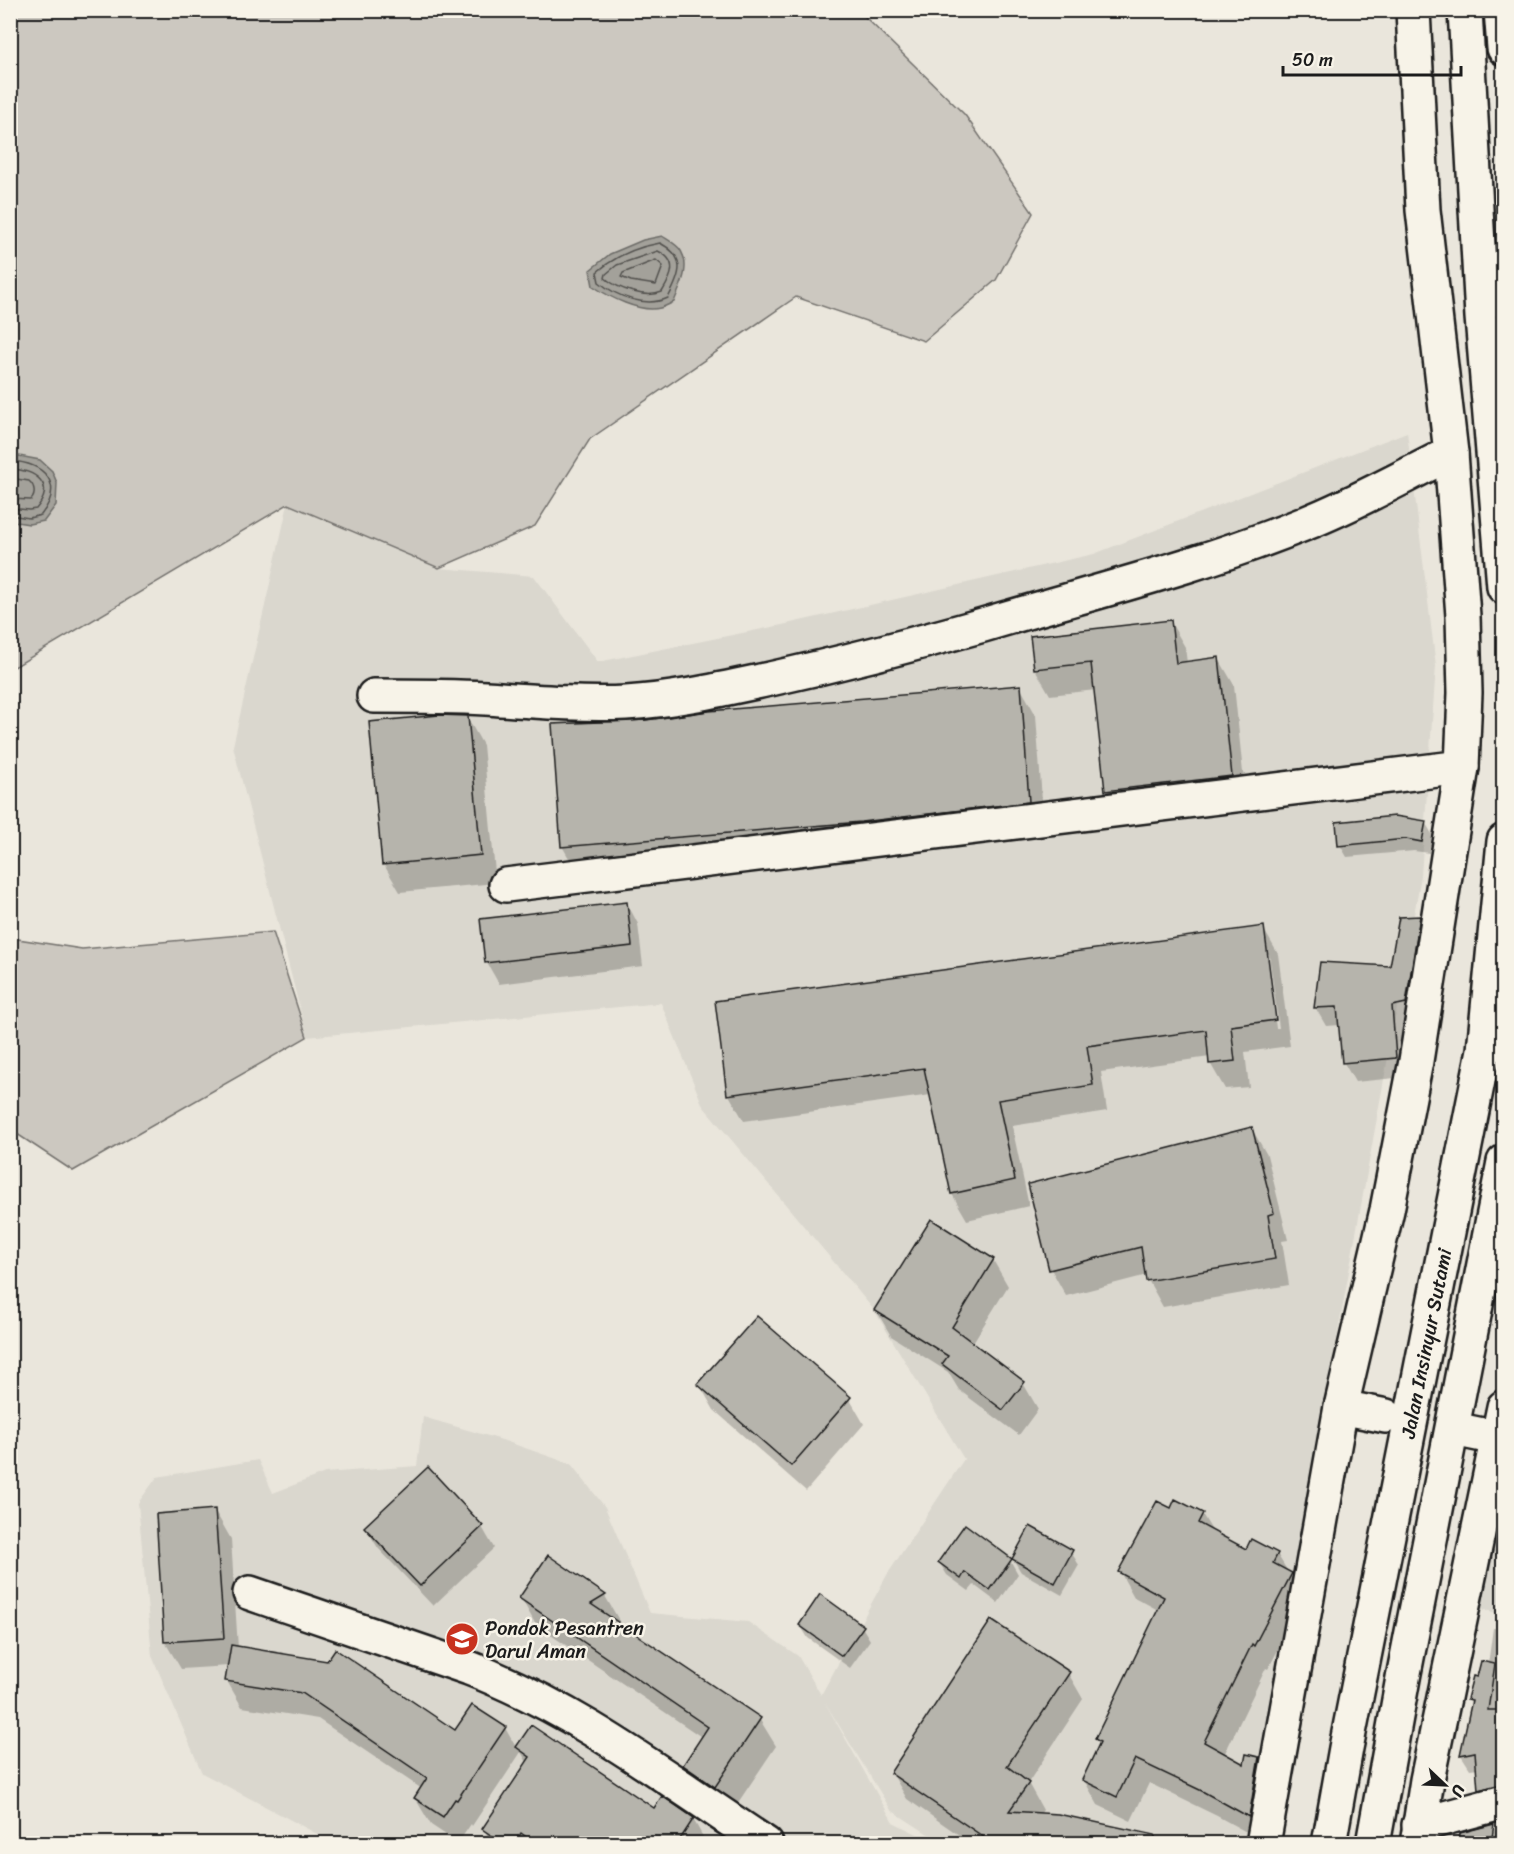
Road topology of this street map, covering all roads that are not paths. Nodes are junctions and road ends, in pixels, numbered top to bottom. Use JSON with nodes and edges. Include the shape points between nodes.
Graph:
{"nodes":[{"id":1,"x":1413,"y":10,"type":"edge"},
{"id":2,"x":1465,"y":10,"type":"edge"},
{"id":3,"x":1501,"y":10,"type":"edge"},
{"id":4,"x":1503,"y":48,"type":"edge"},
{"id":5,"x":1451,"y":453,"type":"junction"},
{"id":6,"x":1503,"y":587,"type":"edge"},
{"id":7,"x":374,"y":696,"type":"dead end"},
{"id":8,"x":1462,"y":767,"type":"junction"},
{"id":9,"x":1503,"y":841,"type":"edge"},
{"id":10,"x":506,"y":885,"type":"dead end"},
{"id":11,"x":1503,"y":1162,"type":"edge"},
{"id":12,"x":1341,"y":1407,"type":"junction"},
{"id":13,"x":1386,"y":1416,"type":"tunnel mouth"},
{"id":14,"x":1490,"y":1426,"type":"edge"},
{"id":15,"x":250,"y":1593,"type":"dead end"},
{"id":16,"x":1503,"y":1802,"type":"edge"},
{"id":17,"x":1418,"y":1834,"type":"edge"},
{"id":18,"x":766,"y":1844,"type":"edge"},
{"id":19,"x":1263,"y":1844,"type":"edge"},
{"id":20,"x":1329,"y":1844,"type":"edge"},
{"id":21,"x":1373,"y":1844,"type":"edge"}],
"edges":[{"from":1,"to":5,"type":"main road","via":[[1423,210]]},
{"from":2,"to":6,"type":"main road","via":[[1482,317]]},
{"from":3,"to":4,"type":"main road"},
{"from":5,"to":7,"type":"main road","via":[[1376,492],[1263,540],[908,647],[811,670],[670,699],[626,703]]},
{"from":5,"to":8,"type":"main road","via":[[1463,616]]},
{"from":8,"to":10,"type":"main road"},
{"from":8,"to":12,"type":"main road","via":[[1416,1060],[1387,1209]]},
{"from":9,"to":20,"type":"main road","name":"Jalan Insinyur Sutami","via":[[1484,1050]]},
{"from":11,"to":21,"type":"main road"},
{"from":12,"to":13,"type":"main road"},
{"from":12,"to":19,"type":"main road"},
{"from":14,"to":17,"type":"main road"},
{"from":15,"to":18,"type":"main road","via":[[469,1668],[540,1699]]},
{"from":16,"to":17,"type":"main road"}]}
